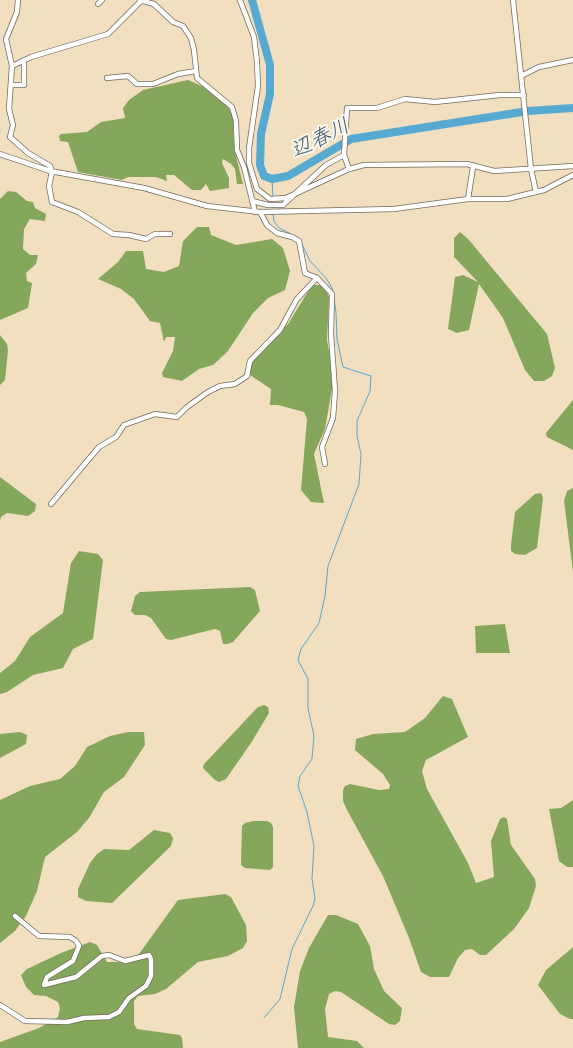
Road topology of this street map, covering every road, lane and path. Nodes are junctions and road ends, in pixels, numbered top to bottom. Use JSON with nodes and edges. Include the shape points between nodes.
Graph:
{"nodes":[{"id":1,"x":18,"y":0,"type":"edge"},
{"id":2,"x":102,"y":0,"type":"edge"},
{"id":3,"x":141,"y":0,"type":"edge"},
{"id":4,"x":240,"y":0,"type":"edge"},
{"id":5,"x":512,"y":0,"type":"edge"},
{"id":6,"x":98,"y":4,"type":"dead end"},
{"id":7,"x":24,"y":60,"type":"junction"},
{"id":8,"x":573,"y":60,"type":"edge"},
{"id":9,"x":12,"y":66,"type":"junction"},
{"id":10,"x":196,"y":71,"type":"junction"},
{"id":11,"x":521,"y":76,"type":"junction"},
{"id":12,"x":106,"y":78,"type":"dead end"},
{"id":13,"x":11,"y":85,"type":"junction"},
{"id":14,"x":524,"y":95,"type":"junction"},
{"id":15,"x":0,"y":154,"type":"edge"},
{"id":16,"x":344,"y":154,"type":"junction"},
{"id":17,"x":573,"y":166,"type":"edge"},
{"id":18,"x":473,"y":167,"type":"junction"},
{"id":19,"x":349,"y":169,"type":"junction"},
{"id":20,"x":531,"y":169,"type":"junction"},
{"id":21,"x":52,"y":172,"type":"junction"},
{"id":22,"x":573,"y":175,"type":"edge"},
{"id":23,"x":536,"y":192,"type":"junction"},
{"id":24,"x":293,"y":195,"type":"junction"},
{"id":25,"x":468,"y":199,"type":"junction"},
{"id":26,"x":252,"y":201,"type":"junction"},
{"id":27,"x":257,"y":212,"type":"junction"},
{"id":28,"x":170,"y":234,"type":"dead end"},
{"id":29,"x":317,"y":278,"type":"junction"},
{"id":30,"x":326,"y":464,"type":"dead end"},
{"id":31,"x":51,"y":504,"type":"dead end"},
{"id":32,"x":15,"y":916,"type":"dead end"},
{"id":33,"x":0,"y":1005,"type":"edge"}],
"edges":[{"from":1,"to":9,"type":"street","via":[[17,12],[6,39]]},
{"from":2,"to":6,"type":"street"},
{"from":3,"to":7,"type":"street","via":[[108,34]]},
{"from":3,"to":10,"type":"street","via":[[154,4],[172,22],[183,26],[193,44]]},
{"from":4,"to":24,"type":"street","via":[[254,37],[257,62],[258,86],[249,148],[251,175],[257,189],[270,199]]},
{"from":5,"to":11,"type":"street"},
{"from":7,"to":9,"type":"street"},
{"from":7,"to":13,"type":"street","via":[[24,86]]},
{"from":8,"to":11,"type":"street","via":[[539,67]]},
{"from":9,"to":13,"type":"street"},
{"from":10,"to":12,"type":"street","via":[[153,84],[137,84],[128,76]]},
{"from":10,"to":26,"type":"street","via":[[197,78],[204,85],[232,107],[237,150]]},
{"from":11,"to":14,"type":"street"},
{"from":13,"to":21,"type":"street","via":[[9,109],[14,125],[10,137],[50,166]]},
{"from":14,"to":16,"type":"street","via":[[435,102],[405,100],[378,108],[347,108]]},
{"from":14,"to":20,"type":"street"},
{"from":15,"to":21,"type":"street"},
{"from":16,"to":19,"type":"street"},
{"from":16,"to":24,"type":"street","via":[[326,165]]},
{"from":17,"to":20,"type":"street"},
{"from":18,"to":19,"type":"street","via":[[435,163],[364,165]]},
{"from":18,"to":20,"type":"street","via":[[494,171]]},
{"from":18,"to":25,"type":"street"},
{"from":19,"to":24,"type":"street"},
{"from":20,"to":23,"type":"street"},
{"from":21,"to":27,"type":"street","via":[[134,186],[207,206]]},
{"from":21,"to":28,"type":"street","via":[[49,186],[52,202],[78,212],[103,230],[146,239],[154,234]]},
{"from":22,"to":23,"type":"street"},
{"from":23,"to":25,"type":"street","via":[[506,199]]},
{"from":24,"to":26,"type":"street","via":[[283,205],[277,206]]},
{"from":25,"to":27,"type":"street","via":[[413,208]]},
{"from":26,"to":27,"type":"street"},
{"from":27,"to":29,"type":"street","via":[[277,233],[299,240],[305,273]]},
{"from":29,"to":30,"type":"street","via":[[332,294],[331,334],[336,390],[333,418],[322,446]]},
{"from":29,"to":31,"type":"street","via":[[297,299],[280,330],[250,361],[247,376],[235,384],[208,392],[177,417],[155,414],[124,425],[116,436],[99,447]]},
{"from":32,"to":33,"type":"street","via":[[39,936],[70,937],[79,946],[73,961],[47,978],[44,985],[76,977],[102,956],[108,955],[125,961],[149,955],[151,976],[146,986],[129,998],[119,1012],[109,1017],[67,1022],[24,1022]]}]}
